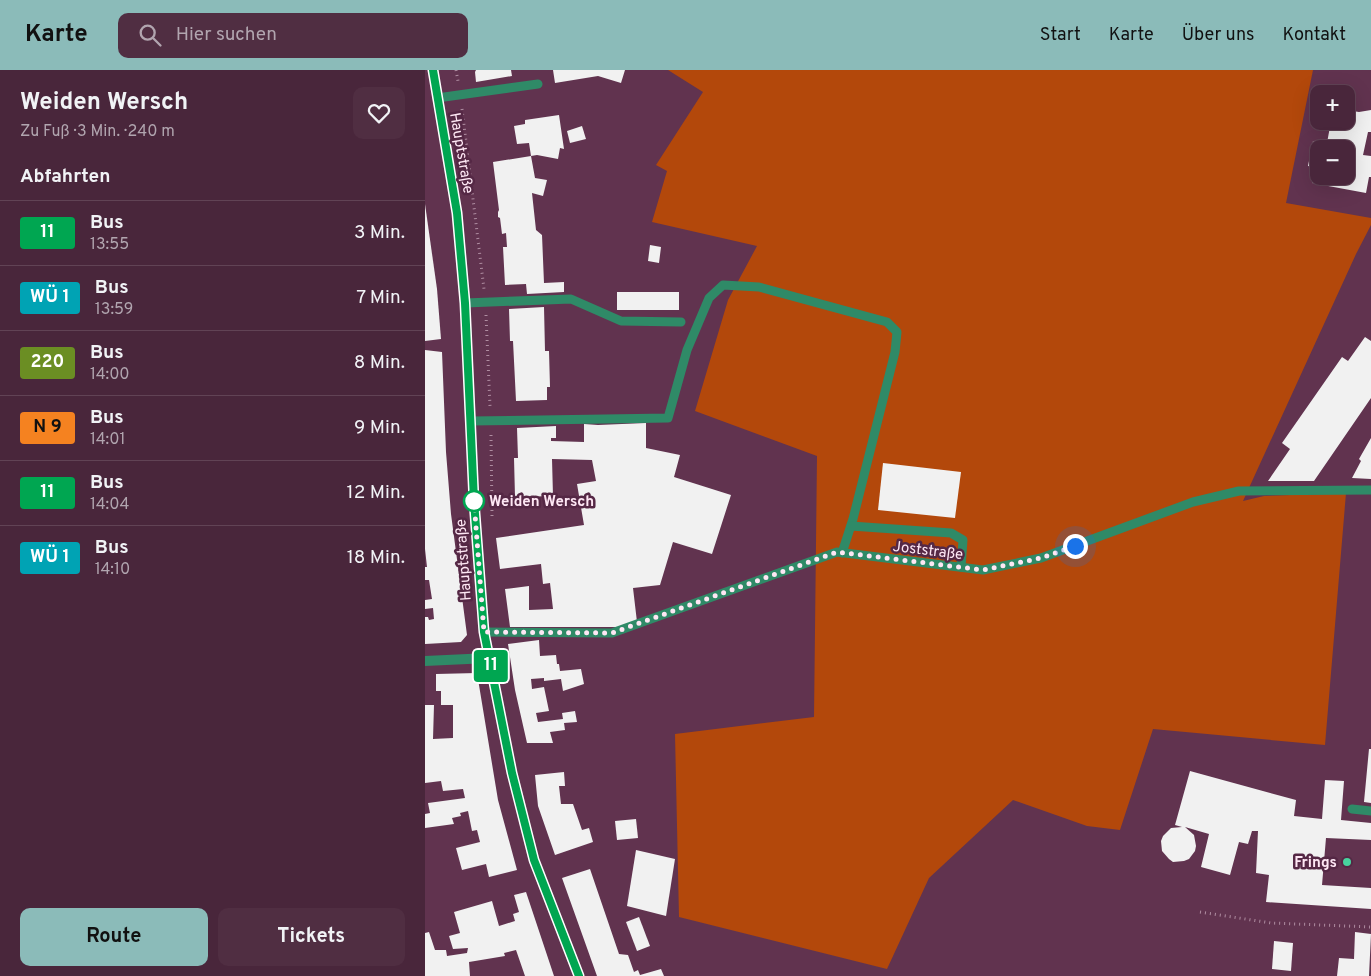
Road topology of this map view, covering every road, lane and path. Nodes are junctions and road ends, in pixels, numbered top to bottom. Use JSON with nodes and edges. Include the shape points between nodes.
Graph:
{"nodes":[{"id":1,"x":433,"y":70,"type":"edge"},
{"id":2,"x":538,"y":84,"type":"dead end"},
{"id":3,"x":437,"y":98,"type":"junction"},
{"id":4,"x":465,"y":303,"type":"junction"},
{"id":5,"x":681,"y":322,"type":"dead end"},
{"id":6,"x":471,"y":421,"type":"junction"},
{"id":7,"x":1371,"y":490,"type":"edge"},
{"id":8,"x":851,"y":526,"type":"junction"},
{"id":9,"x":842,"y":553,"type":"junction"},
{"id":10,"x":961,"y":568,"type":"junction"},
{"id":11,"x":484,"y":632,"type":"junction"},
{"id":12,"x":489,"y":658,"type":"junction"},
{"id":13,"x":425,"y":661,"type":"edge"},
{"id":14,"x":1352,"y":809,"type":"dead end"},
{"id":15,"x":1371,"y":811,"type":"edge"},
{"id":16,"x":1200,"y":912,"type":"dead end"},
{"id":17,"x":1371,"y":927,"type":"edge"},
{"id":18,"x":579,"y":976,"type":"edge"}],
"edges":[{"from":1,"to":3,"type":"main road","name":"Hauptstraße"},
{"from":2,"to":3,"type":"lane"},
{"from":3,"to":4,"type":"main road","name":"Hauptstraße","via":[[457,213]]},
{"from":4,"to":5,"type":"lane","via":[[571,299],[621,321]]},
{"from":4,"to":6,"type":"main road","name":"Hauptstraße"},
{"from":6,"to":8,"type":"lane","via":[[668,418],[687,350],[709,298],[723,285],[759,287],[887,322],[897,332],[895,352]]},
{"from":6,"to":11,"type":"main road","name":"Hauptstraße"},
{"from":7,"to":10,"type":"lane","name":"Joststraße","via":[[1239,491],[1193,502],[1041,558],[983,570]]},
{"from":8,"to":9,"type":"lane"},
{"from":8,"to":10,"type":"lane","via":[[951,533],[963,540]]},
{"from":9,"to":10,"type":"lane","name":"Joststraße"},
{"from":9,"to":11,"type":"lane","name":"Joststraße","via":[[837,552],[612,633]]},
{"from":11,"to":12,"type":"main road","name":"Hauptstraße"},
{"from":12,"to":13,"type":"street"},
{"from":12,"to":18,"type":"main road","name":"Hauptstraße","via":[[512,773],[534,860]]},
{"from":14,"to":15,"type":"lane"},
{"from":16,"to":17,"type":"path","via":[[1271,923]]}]}
